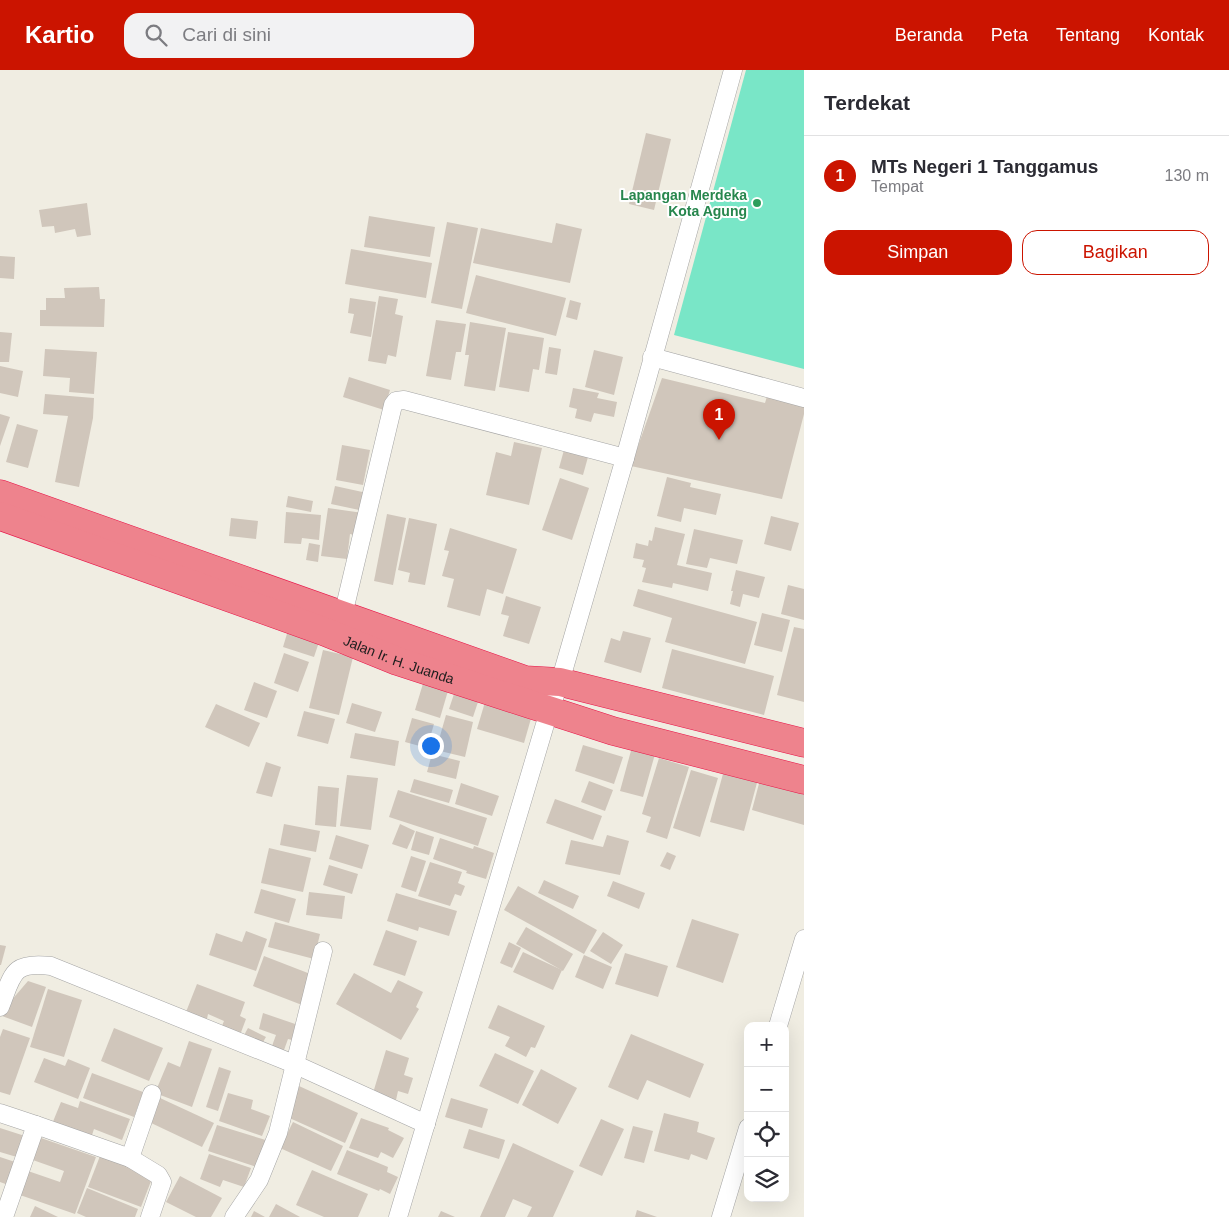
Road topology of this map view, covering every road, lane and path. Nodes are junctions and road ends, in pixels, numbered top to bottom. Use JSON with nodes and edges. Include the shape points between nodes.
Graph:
{"nodes":[{"id":1,"x":733,"y":70,"type":"edge"},
{"id":2,"x":652,"y":357,"type":"junction"},
{"id":3,"x":804,"y":398,"type":"edge"},
{"id":4,"x":626,"y":458,"type":"junction"},
{"id":5,"x":0,"y":494,"type":"edge"},
{"id":6,"x":0,"y":516,"type":"edge"},
{"id":7,"x":343,"y":616,"type":"junction"},
{"id":8,"x":560,"y":682,"type":"junction"},
{"id":9,"x":549,"y":711,"type":"junction"},
{"id":10,"x":804,"y":743,"type":"edge"},
{"id":11,"x":804,"y":780,"type":"edge"},
{"id":12,"x":804,"y":939,"type":"edge"},
{"id":13,"x":323,"y":951,"type":"dead end"},
{"id":14,"x":0,"y":1007,"type":"edge"},
{"id":15,"x":779,"y":1022,"type":"edge"},
{"id":16,"x":294,"y":1064,"type":"junction"},
{"id":17,"x":152,"y":1094,"type":"dead end"},
{"id":18,"x":0,"y":1113,"type":"edge"},
{"id":19,"x":36,"y":1124,"type":"junction"},
{"id":20,"x":426,"y":1124,"type":"junction"},
{"id":21,"x":744,"y":1141,"type":"edge"},
{"id":22,"x":130,"y":1158,"type":"junction"},
{"id":23,"x":4,"y":1217,"type":"edge"},
{"id":24,"x":150,"y":1217,"type":"edge"},
{"id":25,"x":234,"y":1217,"type":"edge"},
{"id":26,"x":398,"y":1217,"type":"edge"},
{"id":27,"x":721,"y":1217,"type":"edge"}],
"edges":[{"from":1,"to":2,"type":"street"},
{"from":2,"to":3,"type":"street"},
{"from":2,"to":4,"type":"street"},
{"from":4,"to":7,"type":"street","via":[[404,400],[396,401]]},
{"from":4,"to":8,"type":"street"},
{"from":5,"to":7,"type":"highway","name":"Jalan Ir. H. Juanda"},
{"from":6,"to":9,"type":"highway","name":"Jalan Ir. H. Juanda","via":[[324,631],[397,661]]},
{"from":7,"to":8,"type":"highway","name":"Jalan Ir. H. Juanda","via":[[525,680]]},
{"from":8,"to":9,"type":"street"},
{"from":8,"to":10,"type":"highway","name":"Jalan Ir. H. Juanda"},
{"from":9,"to":11,"type":"highway","name":"Jalan Ir. H. Juanda","via":[[613,731]]},
{"from":9,"to":20,"type":"street"},
{"from":12,"to":15,"type":"street"},
{"from":13,"to":16,"type":"street"},
{"from":14,"to":16,"type":"street","via":[[14,974],[22,966],[50,966]]},
{"from":16,"to":20,"type":"street"},
{"from":16,"to":25,"type":"street","via":[[278,1133],[259,1180]]},
{"from":17,"to":22,"type":"street"},
{"from":18,"to":19,"type":"street"},
{"from":19,"to":22,"type":"street"},
{"from":19,"to":23,"type":"street"},
{"from":20,"to":26,"type":"street"},
{"from":21,"to":27,"type":"street"},
{"from":22,"to":24,"type":"street","via":[[158,1175],[162,1182]]}]}
